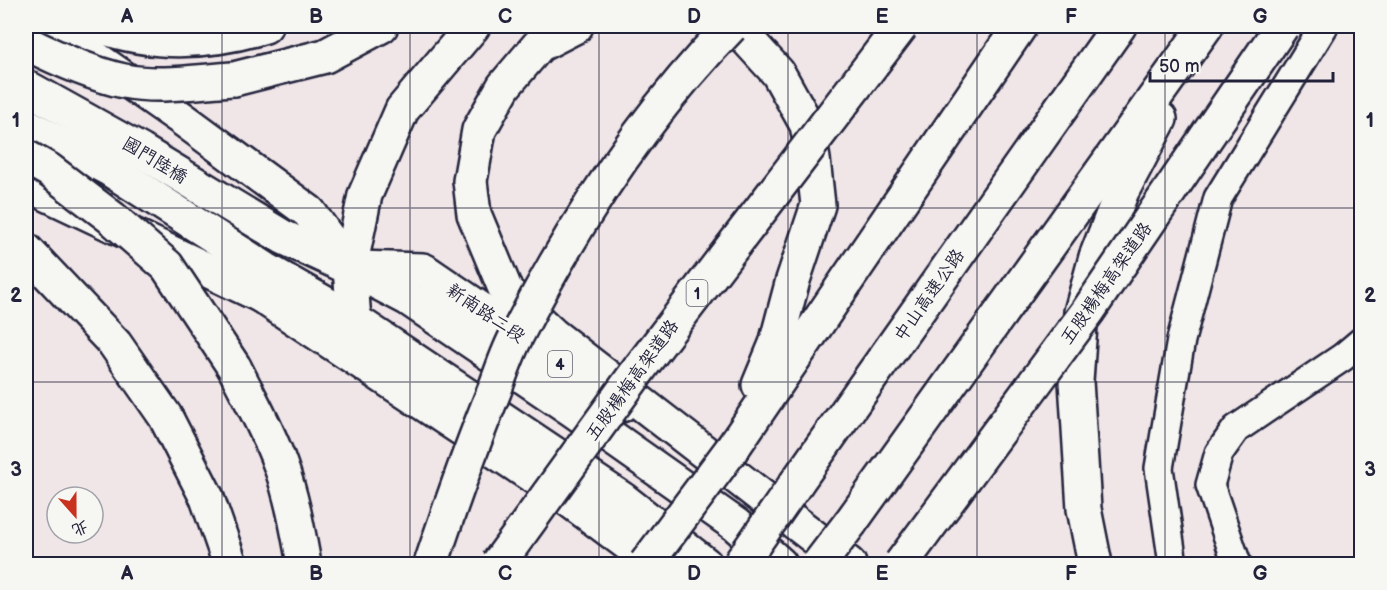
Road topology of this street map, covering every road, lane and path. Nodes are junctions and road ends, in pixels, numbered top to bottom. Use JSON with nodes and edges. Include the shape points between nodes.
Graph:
{"nodes":[{"id":1,"x":49,"y":26,"type":"edge"},
{"id":2,"x":99,"y":26,"type":"edge"},
{"id":3,"x":265,"y":26,"type":"edge"},
{"id":4,"x":381,"y":26,"type":"edge"},
{"id":5,"x":473,"y":26,"type":"edge"},
{"id":6,"x":576,"y":26,"type":"edge"},
{"id":7,"x":716,"y":26,"type":"edge"},
{"id":8,"x":730,"y":26,"type":"edge"},
{"id":9,"x":901,"y":26,"type":"edge"},
{"id":10,"x":1020,"y":26,"type":"edge"},
{"id":11,"x":1119,"y":26,"type":"edge"},
{"id":12,"x":1208,"y":26,"type":"edge"},
{"id":13,"x":1282,"y":26,"type":"edge"},
{"id":14,"x":1324,"y":26,"type":"edge"},
{"id":15,"x":26,"y":43,"type":"edge"},
{"id":16,"x":26,"y":87,"type":"edge"},
{"id":17,"x":26,"y":125,"type":"edge"},
{"id":18,"x":26,"y":157,"type":"edge"},
{"id":19,"x":26,"y":184,"type":"edge"},
{"id":20,"x":26,"y":250,"type":"edge"},
{"id":21,"x":350,"y":268,"type":"junction"},
{"id":22,"x":262,"y":282,"type":"junction"},
{"id":23,"x":354,"y":320,"type":"junction"},
{"id":24,"x":1362,"y":341,"type":"edge"},
{"id":25,"x":734,"y":446,"type":"junction"},
{"id":26,"x":745,"y":515,"type":"junction"},
{"id":27,"x":701,"y":562,"type":"edge"},
{"id":28,"x":230,"y":564,"type":"edge"},
{"id":29,"x":304,"y":564,"type":"edge"},
{"id":30,"x":431,"y":564,"type":"edge"},
{"id":31,"x":498,"y":564,"type":"edge"},
{"id":32,"x":646,"y":564,"type":"edge"},
{"id":33,"x":655,"y":564,"type":"edge"},
{"id":34,"x":741,"y":564,"type":"edge"},
{"id":35,"x":780,"y":564,"type":"edge"},
{"id":36,"x":819,"y":564,"type":"edge"},
{"id":37,"x":830,"y":564,"type":"edge"},
{"id":38,"x":849,"y":564,"type":"edge"},
{"id":39,"x":901,"y":564,"type":"edge"},
{"id":40,"x":1095,"y":564,"type":"edge"},
{"id":41,"x":1173,"y":564,"type":"edge"},
{"id":42,"x":1237,"y":564,"type":"edge"}],
"edges":[{"from":1,"to":21,"type":"main road","number":"4","via":[[309,212]]},
{"from":2,"to":3,"type":"main road","via":[[137,36],[192,40],[219,38]]},
{"from":4,"to":15,"type":"main road","bridge":true,"via":[[326,56],[234,79],[153,84],[124,81]]},
{"from":5,"to":21,"type":"main road","via":[[402,110],[365,195]]},
{"from":6,"to":38,"type":"main road","via":[[539,45],[504,86],[479,130],[470,181],[474,214],[506,291],[640,404]]},
{"from":7,"to":25,"type":"main road","via":[[745,37],[777,73],[807,125],[818,205],[776,344]]},
{"from":8,"to":30,"type":"main road","bridge":true,"via":[[648,125],[583,216],[521,326]]},
{"from":9,"to":31,"type":"main road","name":"五股楊梅高架道路","number":"1","bridge":true,"via":[[640,368]]},
{"from":10,"to":25,"type":"main road"},
{"from":11,"to":34,"type":"main road","name":"中山高速公路","bridge":true},
{"from":12,"to":36,"type":"main road","bridge":true},
{"from":12,"to":40,"type":"main road","via":[[1122,192],[1096,257],[1081,312],[1076,381],[1084,509]]},
{"from":13,"to":39,"type":"main road","name":"五股楊梅高架道路","bridge":true,"via":[[1088,311]]},
{"from":14,"to":41,"type":"street","via":[[1218,198],[1181,340],[1159,468]]},
{"from":16,"to":21,"type":"main road","name":"國門陸橋","number":"4","via":[[283,237]]},
{"from":17,"to":22,"type":"main road","name":"國門陸橋","via":[[111,170]]},
{"from":18,"to":29,"type":"main road","bridge":true,"via":[[112,218],[167,266],[234,367],[265,428],[280,465]]},
{"from":19,"to":22,"type":"main road"},
{"from":20,"to":28,"type":"main road","via":[[115,344],[165,416],[207,498]]},
{"from":21,"to":23,"type":"main road"},
{"from":21,"to":26,"type":"main road","name":"新南路二段","number":"4","via":[[409,299],[573,410]]},
{"from":21,"to":26,"type":"main road","name":"新南路二段","number":"4","via":[[423,270],[627,409]]},
{"from":22,"to":23,"type":"main road"},
{"from":22,"to":33,"type":"main road"},
{"from":23,"to":27,"type":"main road","via":[[622,499]]},
{"from":24,"to":42,"type":"street","via":[[1236,429],[1219,453],[1210,485]]},
{"from":25,"to":32,"type":"main road","bridge":true},
{"from":26,"to":35,"type":"main road","number":"4"},
{"from":26,"to":37,"type":"main road","number":"4"}]}
